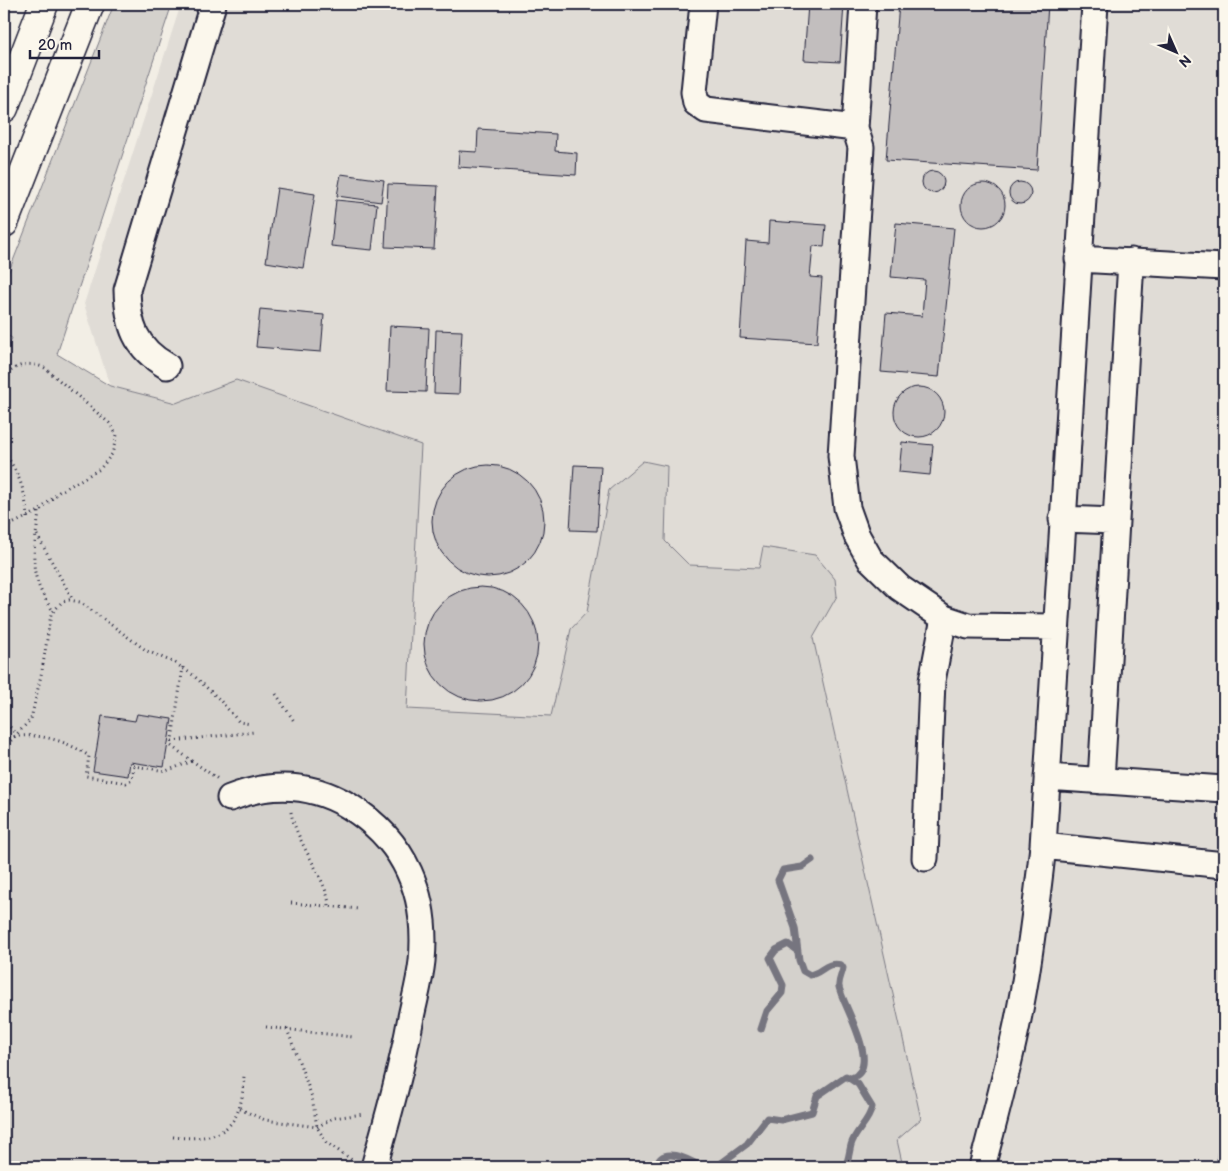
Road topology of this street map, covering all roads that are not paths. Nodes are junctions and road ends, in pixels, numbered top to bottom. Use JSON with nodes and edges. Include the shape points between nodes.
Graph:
{"nodes":[{"id":1,"x":44,"y":4,"type":"edge"},
{"id":2,"x":90,"y":4,"type":"edge"},
{"id":3,"x":213,"y":4,"type":"edge"},
{"id":4,"x":703,"y":4,"type":"edge"},
{"id":5,"x":863,"y":4,"type":"edge"},
{"id":6,"x":1095,"y":4,"type":"edge"},
{"id":7,"x":4,"y":108,"type":"edge"},
{"id":8,"x":855,"y":128,"type":"junction"},
{"id":9,"x":4,"y":223,"type":"edge"},
{"id":10,"x":1078,"y":259,"type":"junction"},
{"id":11,"x":1131,"y":262,"type":"junction"},
{"id":12,"x":1224,"y":267,"type":"edge"},
{"id":13,"x":167,"y":366,"type":"dead end"},
{"id":14,"x":1062,"y":520,"type":"junction"},
{"id":15,"x":1116,"y":521,"type":"junction"},
{"id":16,"x":944,"y":618,"type":"junction"},
{"id":17,"x":1056,"y":627,"type":"junction"},
{"id":18,"x":1047,"y":777,"type":"junction"},
{"id":19,"x":1101,"y":781,"type":"junction"},
{"id":20,"x":1224,"y":790,"type":"edge"},
{"id":21,"x":235,"y":796,"type":"road end"},
{"id":22,"x":1042,"y":846,"type":"junction"},
{"id":23,"x":925,"y":858,"type":"dead end"},
{"id":24,"x":1224,"y":865,"type":"edge"},
{"id":25,"x":365,"y":1165,"type":"edge"},
{"id":26,"x":982,"y":1167,"type":"edge"}],
"edges":[{"from":1,"to":7,"type":"highway"},
{"from":2,"to":9,"type":"highway"},
{"from":3,"to":13,"type":"lane","via":[[127,290],[128,314],[134,333],[145,349]]},
{"from":4,"to":8,"type":"lane","via":[[694,92],[696,103],[706,110]]},
{"from":5,"to":8,"type":"lane"},
{"from":6,"to":10,"type":"lane"},
{"from":8,"to":16,"type":"lane","via":[[861,147],[841,456],[847,508],[870,559],[900,588]]},
{"from":10,"to":11,"type":"lane"},
{"from":10,"to":14,"type":"lane"},
{"from":11,"to":12,"type":"lane"},
{"from":11,"to":15,"type":"lane"},
{"from":14,"to":15,"type":"lane"},
{"from":14,"to":17,"type":"lane"},
{"from":15,"to":19,"type":"lane"},
{"from":16,"to":17,"type":"lane","via":[[968,626]]},
{"from":16,"to":23,"type":"lane","via":[[932,681]]},
{"from":17,"to":18,"type":"lane"},
{"from":18,"to":19,"type":"lane"},
{"from":18,"to":22,"type":"lane"},
{"from":19,"to":20,"type":"lane"},
{"from":21,"to":25,"type":"lane","via":[[253,789],[288,786],[306,787],[333,796],[374,825],[394,846],[418,891],[422,913],[422,962],[402,1065],[389,1112]]},
{"from":22,"to":24,"type":"lane"},
{"from":22,"to":26,"type":"lane","via":[[1021,1004]]}]}
